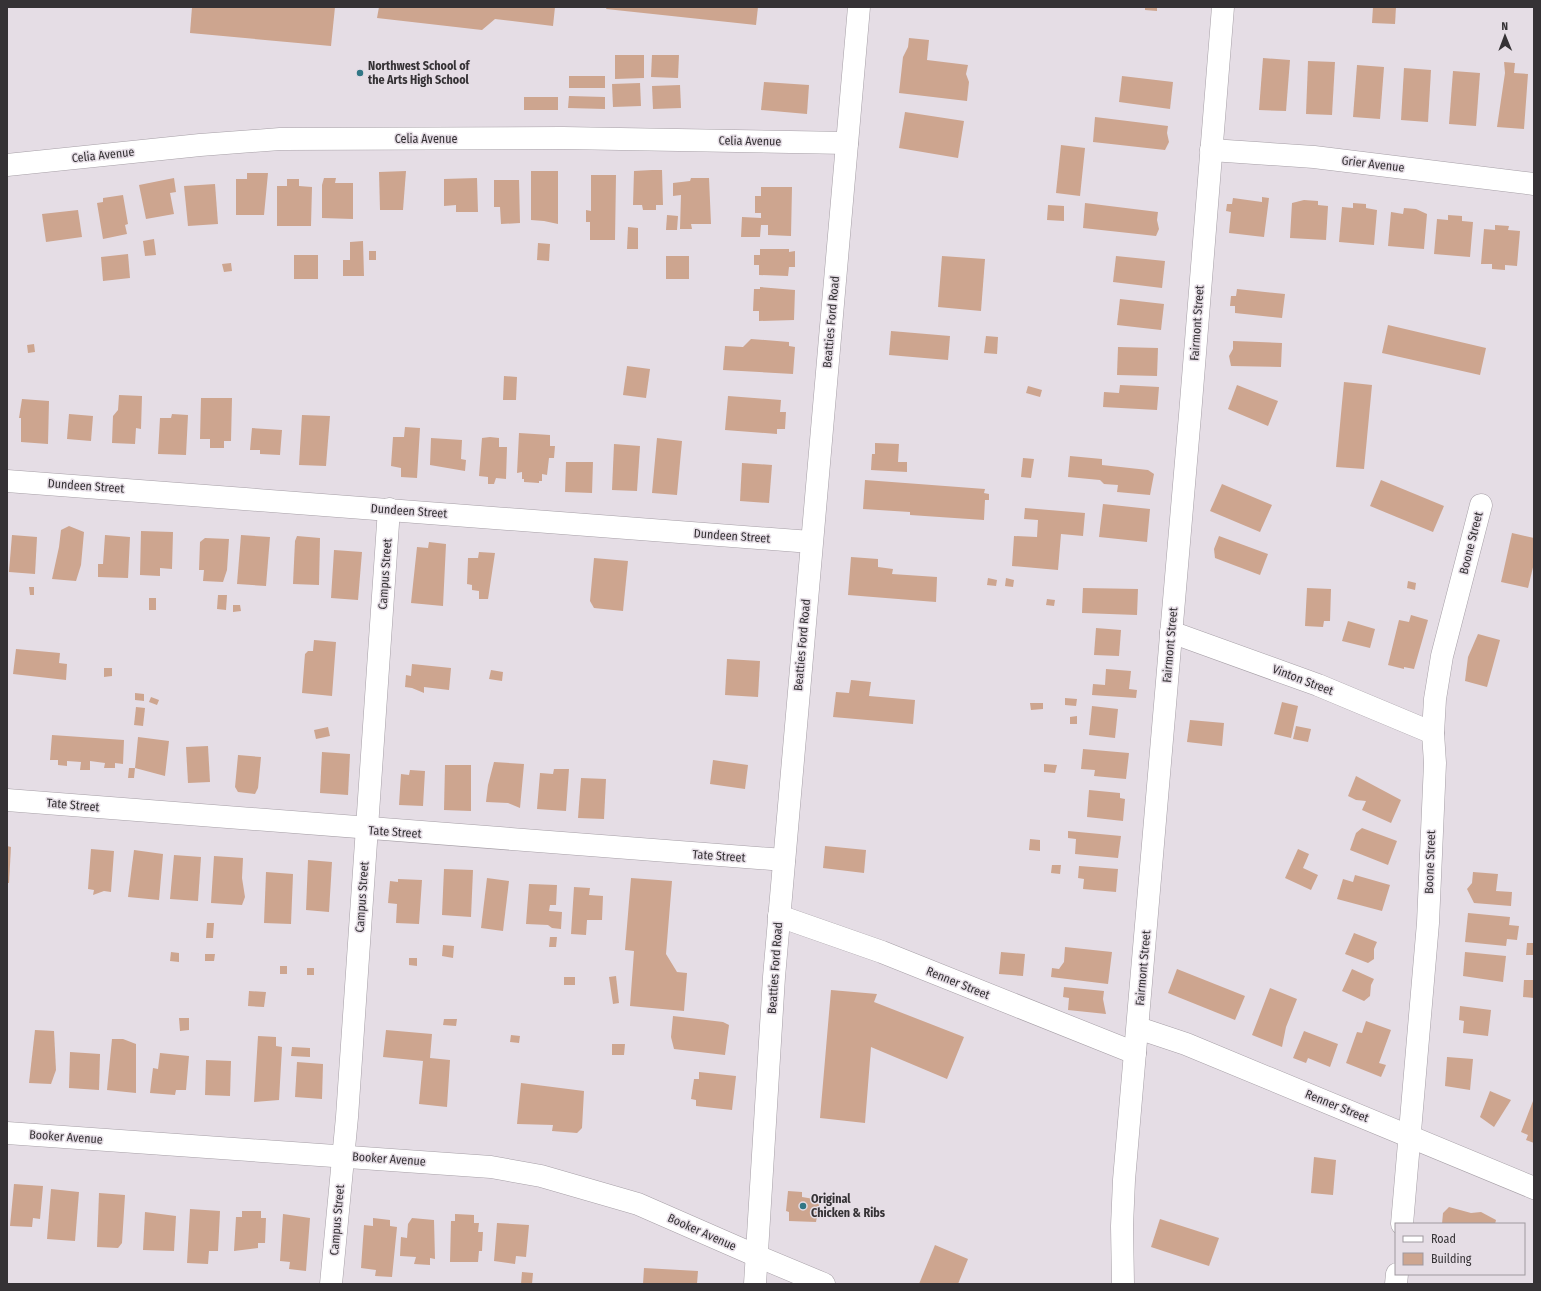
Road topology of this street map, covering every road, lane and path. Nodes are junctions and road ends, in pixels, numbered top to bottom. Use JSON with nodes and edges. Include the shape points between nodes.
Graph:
{"nodes":[{"id":1,"x":859,"y":7,"type":"edge"},
{"id":2,"x":1223,"y":7,"type":"edge"},
{"id":3,"x":847,"y":143,"type":"junction"},
{"id":4,"x":1211,"y":150,"type":"junction"},
{"id":5,"x":7,"y":165,"type":"edge"},
{"id":6,"x":1534,"y":184,"type":"edge"},
{"id":7,"x":7,"y":481,"type":"edge"},
{"id":8,"x":1481,"y":505,"type":"dead end"},
{"id":9,"x":390,"y":509,"type":"junction"},
{"id":10,"x":811,"y":542,"type":"junction"},
{"id":11,"x":1171,"y":632,"type":"junction"},
{"id":12,"x":1433,"y":733,"type":"junction"},
{"id":13,"x":7,"y":800,"type":"edge"},
{"id":14,"x":367,"y":829,"type":"junction"},
{"id":15,"x":784,"y":860,"type":"junction"},
{"id":16,"x":779,"y":916,"type":"junction"},
{"id":17,"x":1138,"y":1028,"type":"junction"},
{"id":18,"x":1135,"y":1053,"type":"junction"},
{"id":19,"x":7,"y":1133,"type":"edge"},
{"id":20,"x":1410,"y":1136,"type":"junction"},
{"id":21,"x":342,"y":1156,"type":"junction"},
{"id":22,"x":1534,"y":1188,"type":"edge"},
{"id":23,"x":1402,"y":1223,"type":"edge"},
{"id":24,"x":757,"y":1256,"type":"junction"},
{"id":25,"x":331,"y":1284,"type":"edge"},
{"id":26,"x":755,"y":1284,"type":"edge"},
{"id":27,"x":824,"y":1284,"type":"edge"},
{"id":28,"x":1123,"y":1284,"type":"edge"}],
"edges":[{"from":1,"to":3,"type":"street","name":"Beatties Ford Road"},
{"from":2,"to":4,"type":"street","name":"Fairmont Street"},
{"from":3,"to":5,"type":"street","name":"Celia Avenue","via":[[563,138],[280,139]]},
{"from":3,"to":10,"type":"street","name":"Beatties Ford Road"},
{"from":4,"to":6,"type":"street","name":"Grier Avenue","via":[[1314,157]]},
{"from":4,"to":11,"type":"street","name":"Fairmont Street"},
{"from":7,"to":9,"type":"street","name":"Dundeen Street"},
{"from":8,"to":12,"type":"street","name":"Boone Street","via":[[1442,656]]},
{"from":9,"to":10,"type":"street","name":"Dundeen Street"},
{"from":9,"to":14,"type":"street","name":"Campus Street"},
{"from":10,"to":15,"type":"street","name":"Beatties Ford Road"},
{"from":11,"to":12,"type":"street","name":"Vinton Street","via":[[1318,685]]},
{"from":11,"to":17,"type":"street","name":"Fairmont Street"},
{"from":12,"to":20,"type":"street","name":"Boone Street","via":[[1428,923]]},
{"from":13,"to":14,"type":"street","name":"Tate Street"},
{"from":14,"to":15,"type":"street","name":"Tate Street"},
{"from":14,"to":21,"type":"street","name":"Campus Street"},
{"from":15,"to":16,"type":"street","name":"Beatties Ford Road"},
{"from":16,"to":18,"type":"street","name":"Renner Street","via":[[882,952]]},
{"from":16,"to":24,"type":"street","name":"Beatties Ford Road"},
{"from":17,"to":18,"type":"street","name":"Fairmont Street"},
{"from":17,"to":20,"type":"street","name":"Renner Street","via":[[1186,1044]]},
{"from":18,"to":28,"type":"street","name":"Fairmont Street","via":[[1124,1180]]},
{"from":19,"to":21,"type":"street","name":"Booker Avenue"},
{"from":20,"to":22,"type":"street","name":"Renner Street"},
{"from":20,"to":23,"type":"street","name":"Boone Street"},
{"from":21,"to":24,"type":"street","name":"Booker Avenue","via":[[491,1167],[541,1176],[638,1204]]},
{"from":21,"to":25,"type":"street","name":"Campus Street"},
{"from":24,"to":26,"type":"street","name":"Beatties Ford Road"},
{"from":24,"to":27,"type":"street","name":"Booker Avenue"}]}
